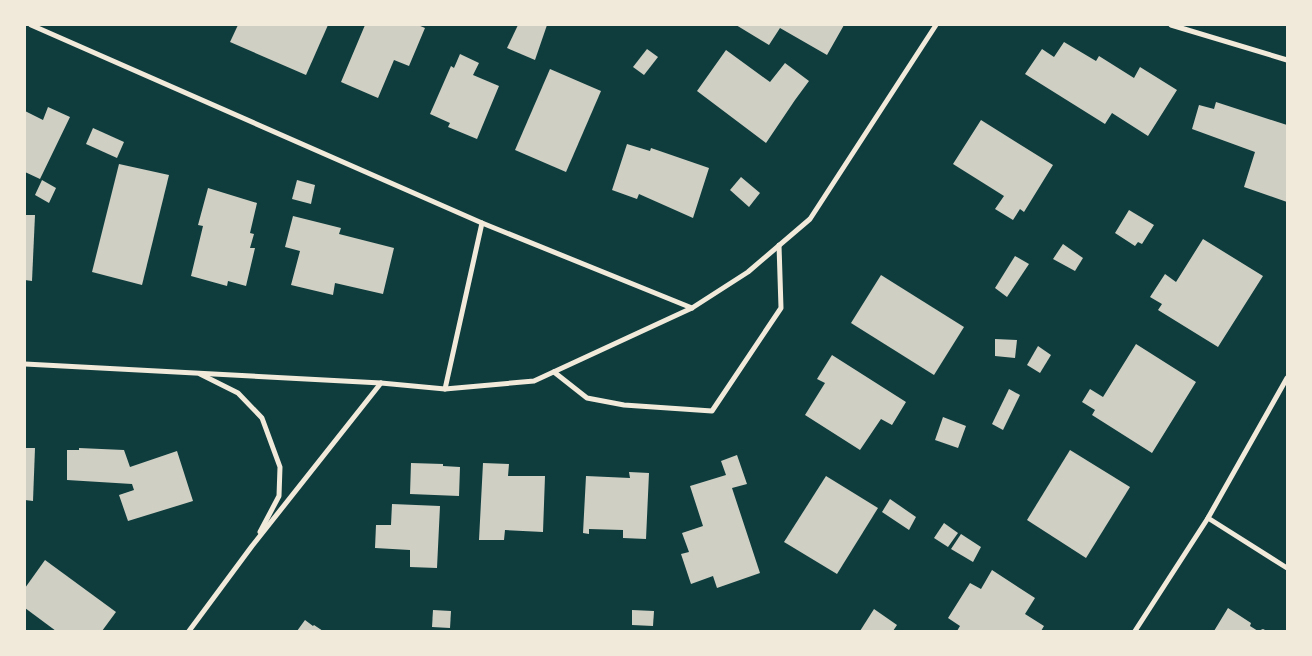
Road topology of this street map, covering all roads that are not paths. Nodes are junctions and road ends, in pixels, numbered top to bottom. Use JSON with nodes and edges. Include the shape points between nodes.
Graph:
{"nodes":[{"id":1,"x":31,"y":25,"type":"edge"},
{"id":2,"x":936,"y":25,"type":"edge"},
{"id":3,"x":1171,"y":25,"type":"edge"},
{"id":4,"x":1287,"y":60,"type":"edge"},
{"id":5,"x":482,"y":223,"type":"junction"},
{"id":6,"x":779,"y":245,"type":"junction"},
{"id":7,"x":692,"y":308,"type":"junction"},
{"id":8,"x":25,"y":364,"type":"edge"},
{"id":9,"x":554,"y":372,"type":"junction"},
{"id":10,"x":197,"y":373,"type":"junction"},
{"id":11,"x":1287,"y":378,"type":"edge"},
{"id":12,"x":381,"y":383,"type":"junction"},
{"id":13,"x":445,"y":389,"type":"junction"},
{"id":14,"x":1208,"y":518,"type":"junction"},
{"id":15,"x":252,"y":546,"type":"junction"},
{"id":16,"x":1287,"y":568,"type":"edge"},
{"id":17,"x":189,"y":631,"type":"edge"},
{"id":18,"x":1135,"y":631,"type":"edge"}],
"edges":[{"from":1,"to":5,"type":"street"},
{"from":2,"to":6,"type":"street","via":[[810,219]]},
{"from":3,"to":4,"type":"street"},
{"from":5,"to":7,"type":"street"},
{"from":5,"to":13,"type":"street"},
{"from":6,"to":7,"type":"street","via":[[748,272]]},
{"from":6,"to":9,"type":"street","via":[[781,308],[712,411],[624,405],[587,398]]},
{"from":7,"to":9,"type":"street"},
{"from":8,"to":10,"type":"street"},
{"from":9,"to":13,"type":"street","via":[[534,381]]},
{"from":10,"to":12,"type":"street"},
{"from":10,"to":15,"type":"street","via":[[238,393],[262,418],[280,467],[279,496]]},
{"from":11,"to":14,"type":"street"},
{"from":12,"to":13,"type":"street"},
{"from":12,"to":15,"type":"street"},
{"from":14,"to":16,"type":"street"},
{"from":14,"to":18,"type":"street"},
{"from":15,"to":17,"type":"street"}]}
